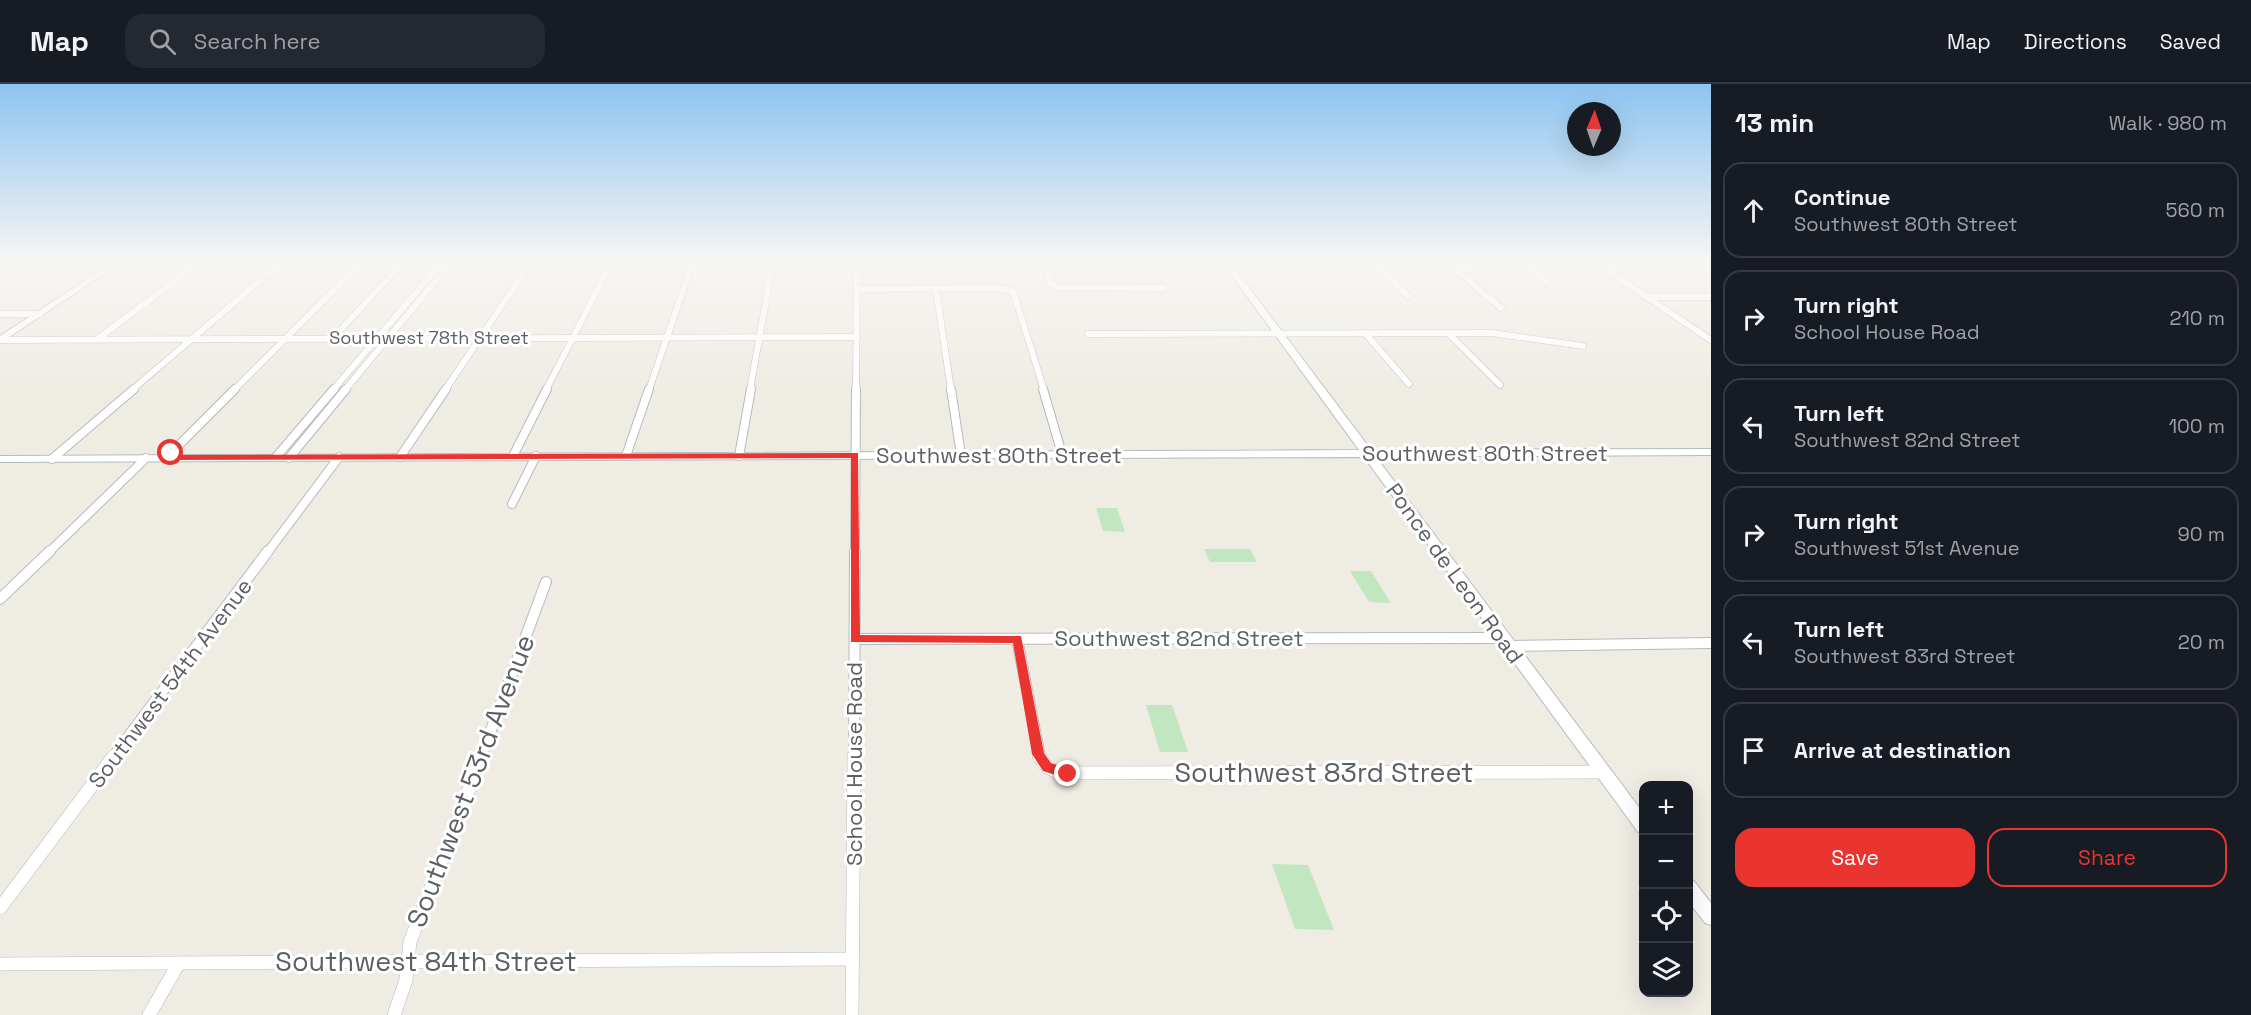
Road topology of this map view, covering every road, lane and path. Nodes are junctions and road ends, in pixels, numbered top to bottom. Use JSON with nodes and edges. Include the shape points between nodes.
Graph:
{"nodes":[{"id":1,"x":54,"y":304,"type":"edge"},
{"id":2,"x":144,"y":304,"type":"edge"},
{"id":3,"x":232,"y":304,"type":"edge"},
{"id":4,"x":320,"y":304,"type":"edge"},
{"id":5,"x":364,"y":304,"type":"edge"},
{"id":6,"x":406,"y":304,"type":"edge"},
{"id":7,"x":416,"y":304,"type":"edge"},
{"id":8,"x":503,"y":304,"type":"edge"},
{"id":9,"x":590,"y":304,"type":"edge"},
{"id":10,"x":678,"y":304,"type":"edge"},
{"id":11,"x":766,"y":304,"type":"edge"},
{"id":12,"x":857,"y":304,"type":"edge"},
{"id":13,"x":938,"y":304,"type":"edge"},
{"id":14,"x":1018,"y":304,"type":"edge"},
{"id":15,"x":1258,"y":304,"type":"edge"},
{"id":16,"x":1497,"y":304,"type":"edge"},
{"id":17,"x":1657,"y":304,"type":"edge"},
{"id":18,"x":1501,"y":308,"type":"dead end"},
{"id":19,"x":0,"y":314,"type":"edge"},
{"id":20,"x":40,"y":314,"type":"junction"},
{"id":21,"x":1699,"y":332,"type":"junction"},
{"id":22,"x":1711,"y":332,"type":"edge"},
{"id":23,"x":1365,"y":333,"type":"junction"},
{"id":24,"x":1088,"y":334,"type":"dead end"},
{"id":25,"x":1280,"y":334,"type":"junction"},
{"id":26,"x":1449,"y":334,"type":"junction"},
{"id":27,"x":334,"y":336,"type":"junction"},
{"id":28,"x":760,"y":337,"type":"junction"},
{"id":29,"x":857,"y":337,"type":"junction"},
{"id":30,"x":480,"y":338,"type":"junction"},
{"id":31,"x":573,"y":338,"type":"junction"},
{"id":32,"x":667,"y":338,"type":"junction"},
{"id":33,"x":191,"y":339,"type":"junction"},
{"id":34,"x":285,"y":339,"type":"junction"},
{"id":35,"x":377,"y":339,"type":"junction"},
{"id":36,"x":387,"y":339,"type":"junction"},
{"id":37,"x":0,"y":340,"type":"edge"},
{"id":38,"x":96,"y":340,"type":"junction"},
{"id":39,"x":1711,"y":340,"type":"edge"},
{"id":40,"x":1583,"y":346,"type":"dead end"},
{"id":41,"x":1409,"y":384,"type":"dead end"},
{"id":42,"x":1500,"y":385,"type":"dead end"},
{"id":43,"x":1711,"y":452,"type":"edge"},
{"id":44,"x":1367,"y":453,"type":"junction"},
{"id":45,"x":1062,"y":454,"type":"junction"},
{"id":46,"x":855,"y":455,"type":"junction"},
{"id":47,"x":961,"y":455,"type":"junction"},
{"id":48,"x":513,"y":456,"type":"junction"},
{"id":49,"x":536,"y":456,"type":"junction"},
{"id":50,"x":626,"y":456,"type":"junction"},
{"id":51,"x":739,"y":456,"type":"junction"},
{"id":52,"x":339,"y":457,"type":"junction"},
{"id":53,"x":400,"y":457,"type":"junction"},
{"id":54,"x":146,"y":458,"type":"junction"},
{"id":55,"x":166,"y":458,"type":"junction"},
{"id":56,"x":276,"y":458,"type":"junction"},
{"id":57,"x":289,"y":458,"type":"junction"},
{"id":58,"x":0,"y":459,"type":"edge"},
{"id":59,"x":52,"y":459,"type":"junction"},
{"id":60,"x":512,"y":504,"type":"dead end"},
{"id":61,"x":546,"y":582,"type":"dead end"},
{"id":62,"x":0,"y":599,"type":"edge"},
{"id":63,"x":855,"y":639,"type":"junction"},
{"id":64,"x":1017,"y":639,"type":"junction"},
{"id":65,"x":1506,"y":642,"type":"junction"},
{"id":66,"x":1711,"y":644,"type":"edge"},
{"id":67,"x":1603,"y":772,"type":"junction"},
{"id":68,"x":1639,"y":820,"type":"edge"},
{"id":69,"x":1690,"y":889,"type":"edge"},
{"id":70,"x":0,"y":908,"type":"edge"},
{"id":71,"x":1711,"y":917,"type":"edge"},
{"id":72,"x":852,"y":959,"type":"junction"},
{"id":73,"x":408,"y":962,"type":"junction"},
{"id":74,"x":179,"y":963,"type":"junction"},
{"id":75,"x":0,"y":964,"type":"edge"},
{"id":76,"x":149,"y":1015,"type":"edge"},
{"id":77,"x":393,"y":1015,"type":"edge"},
{"id":78,"x":852,"y":1015,"type":"edge"}],
"edges":[{"from":1,"to":20,"type":"street"},
{"from":2,"to":38,"type":"street"},
{"from":3,"to":33,"type":"street"},
{"from":4,"to":34,"type":"street"},
{"from":5,"to":27,"type":"street"},
{"from":6,"to":35,"type":"street"},
{"from":7,"to":36,"type":"street"},
{"from":8,"to":30,"type":"street"},
{"from":9,"to":31,"type":"street"},
{"from":10,"to":32,"type":"street"},
{"from":11,"to":28,"type":"street"},
{"from":12,"to":29,"type":"street","name":"School House Road"},
{"from":13,"to":47,"type":"street"},
{"from":14,"to":45,"type":"street"},
{"from":15,"to":25,"type":"street","name":"Ponce de Leon Road"},
{"from":16,"to":18,"type":"street"},
{"from":17,"to":21,"type":"street"},
{"from":19,"to":20,"type":"street"},
{"from":20,"to":37,"type":"street"},
{"from":21,"to":22,"type":"street"},
{"from":21,"to":39,"type":"street"},
{"from":23,"to":25,"type":"street"},
{"from":23,"to":26,"type":"street"},
{"from":23,"to":41,"type":"street"},
{"from":24,"to":25,"type":"street"},
{"from":25,"to":44,"type":"street","name":"Ponce de Leon Road"},
{"from":26,"to":40,"type":"street","via":[[1506,334]]},
{"from":26,"to":42,"type":"street"},
{"from":27,"to":34,"type":"street","name":"Southwest 78th Street"},
{"from":27,"to":35,"type":"street","name":"Southwest 78th Street"},
{"from":28,"to":29,"type":"street","name":"Southwest 78th Street"},
{"from":28,"to":32,"type":"street","name":"Southwest 78th Street"},
{"from":28,"to":51,"type":"street"},
{"from":29,"to":46,"type":"street","name":"School House Road"},
{"from":30,"to":31,"type":"street","name":"Southwest 78th Street"},
{"from":30,"to":36,"type":"street","name":"Southwest 78th Street"},
{"from":30,"to":53,"type":"street"},
{"from":31,"to":32,"type":"street","name":"Southwest 78th Street"},
{"from":31,"to":48,"type":"street"},
{"from":32,"to":50,"type":"street"},
{"from":33,"to":34,"type":"street","name":"Southwest 78th Street"},
{"from":33,"to":38,"type":"street","name":"Southwest 78th Street"},
{"from":33,"to":59,"type":"street"},
{"from":34,"to":55,"type":"street"},
{"from":35,"to":36,"type":"street","name":"Southwest 78th Street"},
{"from":35,"to":56,"type":"street"},
{"from":36,"to":57,"type":"street"},
{"from":37,"to":38,"type":"street","name":"Southwest 78th Street"},
{"from":43,"to":44,"type":"street","name":"Southwest 80th Street"},
{"from":44,"to":45,"type":"street","name":"Southwest 80th Street"},
{"from":44,"to":65,"type":"street","name":"Ponce de Leon Road"},
{"from":45,"to":47,"type":"street","name":"Southwest 80th Street"},
{"from":46,"to":47,"type":"street","name":"Southwest 80th Street"},
{"from":46,"to":51,"type":"street","name":"Southwest 80th Street"},
{"from":46,"to":63,"type":"street","name":"School House Road"},
{"from":48,"to":49,"type":"street","name":"Southwest 80th Street"},
{"from":48,"to":53,"type":"street","name":"Southwest 80th Street"},
{"from":49,"to":50,"type":"street","name":"Southwest 80th Street"},
{"from":49,"to":60,"type":"street"},
{"from":50,"to":51,"type":"street","name":"Southwest 80th Street"},
{"from":52,"to":53,"type":"street","name":"Southwest 80th Street"},
{"from":52,"to":57,"type":"street","name":"Southwest 80th Street"},
{"from":52,"to":70,"type":"street","name":"Southwest 54th Avenue"},
{"from":54,"to":55,"type":"street","name":"Southwest 80th Street"},
{"from":54,"to":59,"type":"street","name":"Southwest 80th Street"},
{"from":54,"to":62,"type":"street"},
{"from":55,"to":56,"type":"street","name":"Southwest 80th Street"},
{"from":56,"to":57,"type":"street","name":"Southwest 80th Street"},
{"from":58,"to":59,"type":"street","name":"Southwest 80th Street"},
{"from":61,"to":73,"type":"street","name":"Southwest 53rd Avenue","via":[[410,942]]},
{"from":63,"to":64,"type":"street","name":"Southwest 82nd Street"},
{"from":63,"to":72,"type":"street","name":"School House Road"},
{"from":64,"to":65,"type":"street","name":"Southwest 82nd Street"},
{"from":64,"to":67,"type":"street","name":"Southwest 83rd Street","via":[[1037,750],[1047,767],[1068,774]]},
{"from":65,"to":66,"type":"street","name":"Southwest 82nd Street"},
{"from":65,"to":67,"type":"street","name":"Ponce de Leon Road"},
{"from":67,"to":68,"type":"street","name":"Ponce de Leon Road"},
{"from":69,"to":71,"type":"street"},
{"from":72,"to":73,"type":"street","name":"Southwest 84th Street"},
{"from":72,"to":78,"type":"street","name":"School House Road"},
{"from":73,"to":74,"type":"street","name":"Southwest 84th Street"},
{"from":73,"to":77,"type":"street","name":"Southwest 53rd Avenue"},
{"from":74,"to":75,"type":"street","name":"Southwest 84th Street"},
{"from":74,"to":76,"type":"street"}]}
